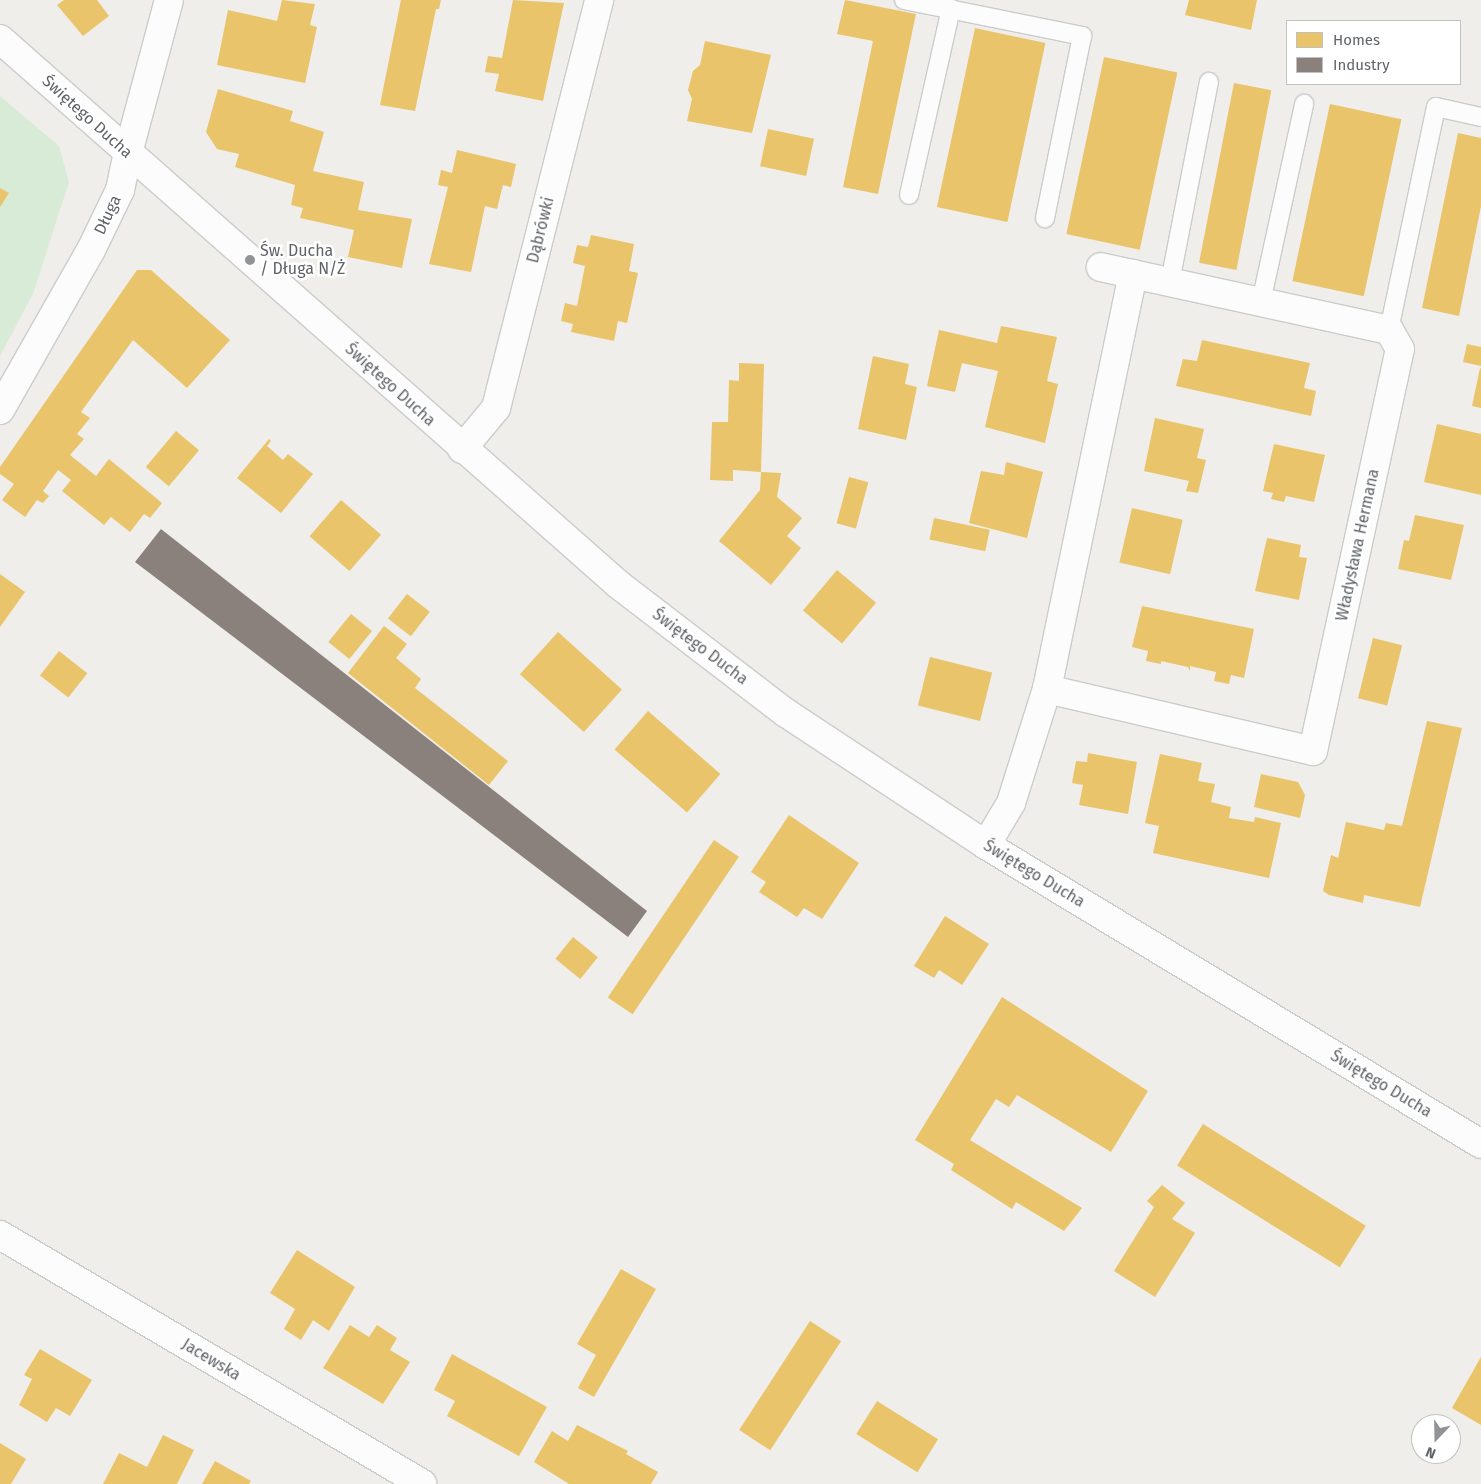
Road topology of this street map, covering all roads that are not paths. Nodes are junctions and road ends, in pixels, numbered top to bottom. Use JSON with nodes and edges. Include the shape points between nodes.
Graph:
{"nodes":[{"id":1,"x":169,"y":0,"type":"edge"},
{"id":2,"x":599,"y":0,"type":"edge"},
{"id":3,"x":904,"y":0,"type":"edge"},
{"id":4,"x":950,"y":9,"type":"junction"},
{"id":5,"x":0,"y":39,"type":"edge"},
{"id":6,"x":1209,"y":82,"type":"dead end"},
{"id":7,"x":1304,"y":104,"type":"dead end"},
{"id":8,"x":1481,"y":117,"type":"edge"},
{"id":9,"x":128,"y":153,"type":"junction"},
{"id":10,"x":909,"y":195,"type":"dead end"},
{"id":11,"x":1045,"y":218,"type":"dead end"},
{"id":12,"x":1101,"y":266,"type":"dead end"},
{"id":13,"x":1133,"y":274,"type":"junction"},
{"id":14,"x":1170,"y":282,"type":"junction"},
{"id":15,"x":1261,"y":302,"type":"junction"},
{"id":16,"x":1389,"y":330,"type":"junction"},
{"id":17,"x":0,"y":410,"type":"edge"},
{"id":18,"x":462,"y":449,"type":"junction"},
{"id":19,"x":1047,"y":689,"type":"junction"},
{"id":20,"x":986,"y":845,"type":"junction"},
{"id":21,"x":1481,"y":1144,"type":"edge"},
{"id":22,"x":0,"y":1235,"type":"edge"},
{"id":23,"x":422,"y":1484,"type":"edge"}],
"edges":[{"from":1,"to":9,"type":"street","name":"Długa"},
{"from":2,"to":18,"type":"street","name":"Dąbrówki","via":[[496,408]]},
{"from":3,"to":4,"type":"lane"},
{"from":4,"to":10,"type":"lane"},
{"from":4,"to":11,"type":"lane","via":[[1082,36]]},
{"from":5,"to":9,"type":"street","name":"Świętego Ducha"},
{"from":6,"to":14,"type":"lane"},
{"from":7,"to":15,"type":"lane"},
{"from":8,"to":16,"type":"lane","via":[[1436,107]]},
{"from":9,"to":17,"type":"street","name":"Długa","via":[[120,190],[91,250]]},
{"from":9,"to":18,"type":"street","name":"Świętego Ducha"},
{"from":12,"to":13,"type":"street"},
{"from":13,"to":14,"type":"street"},
{"from":13,"to":19,"type":"street"},
{"from":14,"to":15,"type":"street"},
{"from":15,"to":16,"type":"street"},
{"from":16,"to":19,"type":"street","name":"Władysława Hermana","via":[[1400,349],[1313,751]]},
{"from":18,"to":20,"type":"street","name":"Świętego Ducha","via":[[619,585],[786,713]]},
{"from":19,"to":20,"type":"street","via":[[1011,803]]},
{"from":20,"to":21,"type":"street","name":"Świętego Ducha"},
{"from":22,"to":23,"type":"street","name":"Jacewska"}]}
